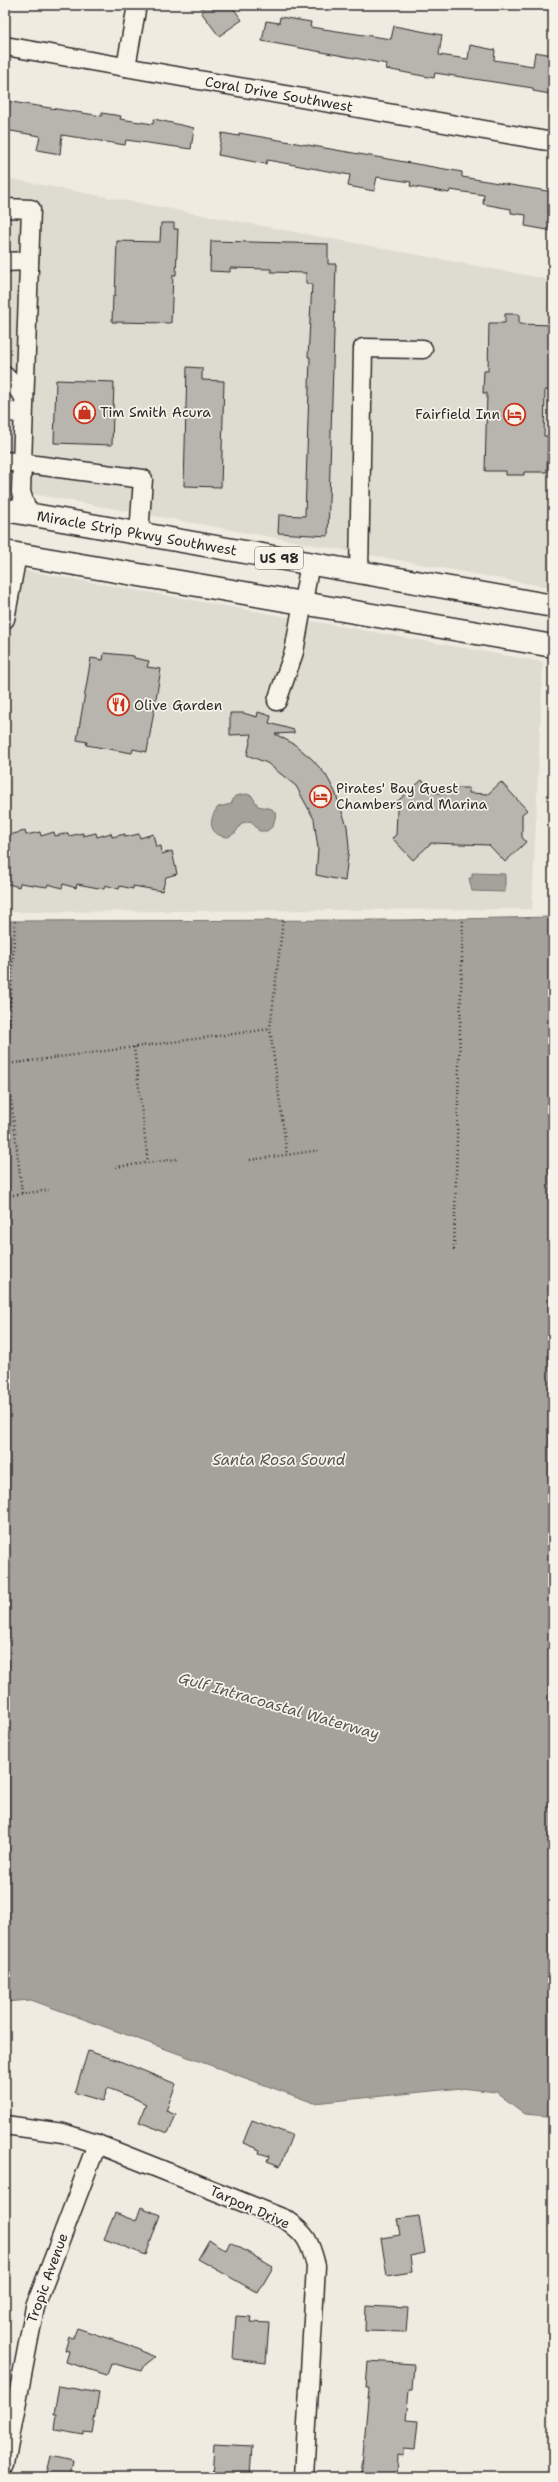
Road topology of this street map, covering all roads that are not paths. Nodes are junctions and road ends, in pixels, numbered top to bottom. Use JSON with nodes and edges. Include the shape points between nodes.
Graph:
{"nodes":[{"id":1,"x":137,"y":5,"type":"edge"},
{"id":2,"x":5,"y":46,"type":"edge"},
{"id":3,"x":126,"y":67,"type":"junction"},
{"id":4,"x":553,"y":142,"type":"edge"},
{"id":5,"x":5,"y":208,"type":"edge"},
{"id":6,"x":29,"y":261,"type":"junction"},
{"id":7,"x":5,"y":262,"type":"edge"},
{"id":8,"x":423,"y":349,"type":"dead end"},
{"id":9,"x":5,"y":376,"type":"edge"},
{"id":10,"x":24,"y":396,"type":"junction"},
{"id":11,"x":5,"y":411,"type":"edge"},
{"id":12,"x":23,"y":414,"type":"junction"},
{"id":13,"x":13,"y":462,"type":"edge"},
{"id":14,"x":5,"y":510,"type":"edge"},
{"id":15,"x":28,"y":514,"type":"junction"},
{"id":16,"x":139,"y":534,"type":"junction"},
{"id":17,"x":11,"y":554,"type":"edge"},
{"id":18,"x":310,"y":564,"type":"junction"},
{"id":19,"x":359,"y":572,"type":"junction"},
{"id":20,"x":303,"y":603,"type":"junction"},
{"id":21,"x":553,"y":606,"type":"edge"},
{"id":22,"x":5,"y":619,"type":"edge"},
{"id":23,"x":553,"y":646,"type":"edge"},
{"id":24,"x":277,"y":701,"type":"dead end"},
{"id":25,"x":5,"y":2126,"type":"edge"},
{"id":26,"x":97,"y":2144,"type":"junction"},
{"id":27,"x":5,"y":2464,"type":"edge"},
{"id":28,"x":304,"y":2477,"type":"edge"}],
"edges":[{"from":1,"to":3,"type":"street"},
{"from":2,"to":3,"type":"street","name":"Coral Drive Southwest"},
{"from":3,"to":4,"type":"street","name":"Coral Drive Southwest"},
{"from":5,"to":6,"type":"street","via":[[31,209]]},
{"from":6,"to":7,"type":"street"},
{"from":6,"to":10,"type":"street"},
{"from":8,"to":19,"type":"street","via":[[363,348]]},
{"from":9,"to":10,"type":"street"},
{"from":10,"to":12,"type":"street"},
{"from":11,"to":12,"type":"street"},
{"from":12,"to":13,"type":"street"},
{"from":13,"to":15,"type":"street"},
{"from":13,"to":16,"type":"street","via":[[143,479]]},
{"from":14,"to":15,"type":"highway","name":"Miracle Strip Pkwy Southwest","number":"US 98"},
{"from":15,"to":16,"type":"highway","name":"Miracle Strip Pkwy Southwest","number":"US 98"},
{"from":16,"to":18,"type":"highway","name":"Miracle Strip Pkwy Southwest","number":"US 98"},
{"from":17,"to":20,"type":"highway"},
{"from":17,"to":22,"type":"street"},
{"from":18,"to":19,"type":"highway","name":"Miracle Strip Pkwy Southwest","number":"US 98"},
{"from":18,"to":20,"type":"street"},
{"from":19,"to":21,"type":"highway","name":"Miracle Strip Pkwy Southwest","number":"US 98"},
{"from":20,"to":23,"type":"highway"},
{"from":20,"to":24,"type":"street","via":[[294,652]]},
{"from":25,"to":26,"type":"street","name":"Tarpon Drive","via":[[63,2133]]},
{"from":26,"to":27,"type":"street","name":"Tropic Avenue","via":[[35,2307]]},
{"from":26,"to":28,"type":"street","name":"Tarpon Drive","via":[[285,2219],[301,2230],[308,2240],[316,2266],[316,2282]]}]}
